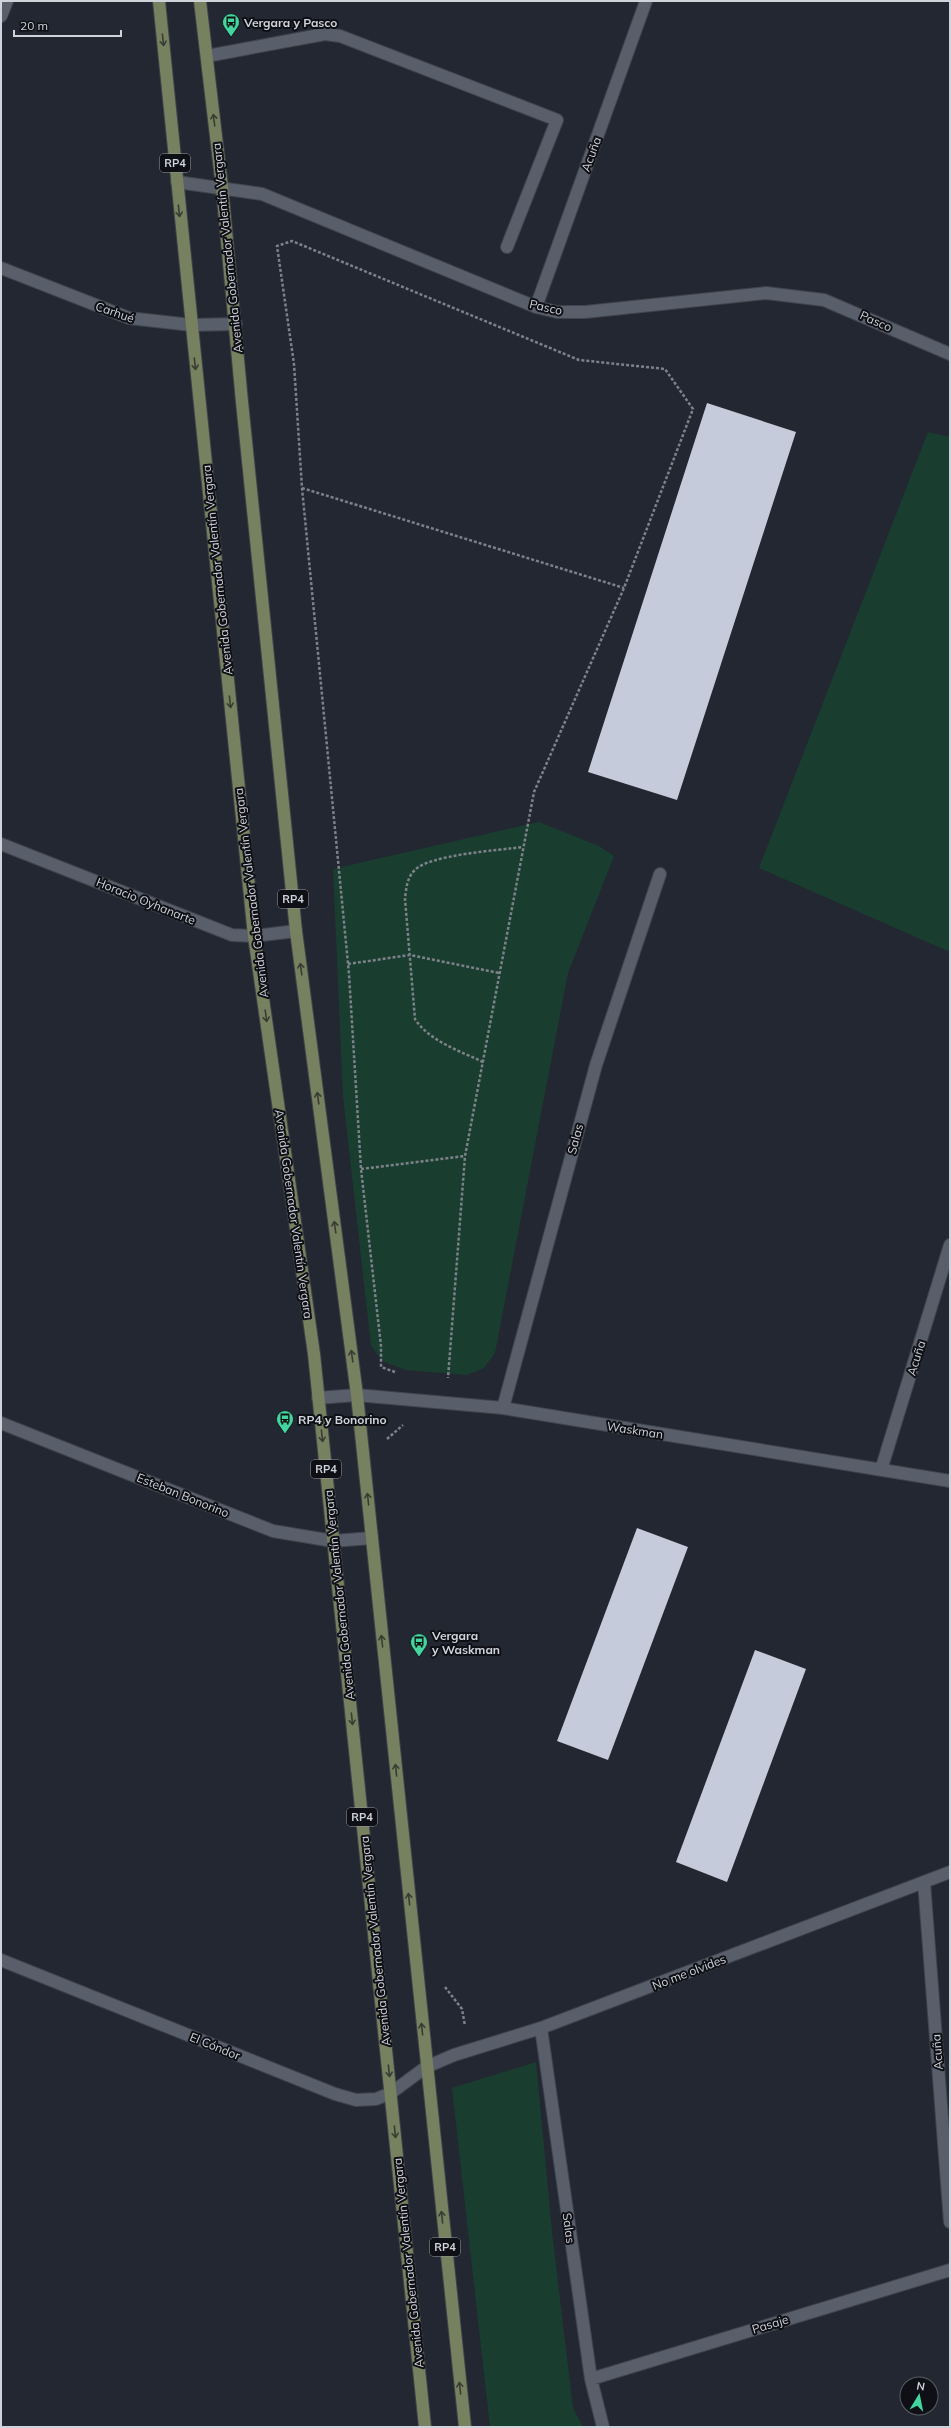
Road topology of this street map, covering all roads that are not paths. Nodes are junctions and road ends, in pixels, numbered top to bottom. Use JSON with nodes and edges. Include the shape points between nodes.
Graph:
{"nodes":[{"id":1,"x":7,"y":1,"type":"edge"},
{"id":2,"x":159,"y":1,"type":"edge"},
{"id":3,"x":200,"y":1,"type":"edge"},
{"id":4,"x":646,"y":1,"type":"edge"},
{"id":5,"x":1,"y":16,"type":"edge"},
{"id":6,"x":207,"y":56,"type":"junction"},
{"id":7,"x":177,"y":182,"type":"junction"},
{"id":8,"x":222,"y":187,"type":"junction"},
{"id":9,"x":507,"y":247,"type":"dead end"},
{"id":10,"x":1,"y":268,"type":"edge"},
{"id":11,"x":536,"y":307,"type":"junction"},
{"id":12,"x":236,"y":324,"type":"junction"},
{"id":13,"x":191,"y":325,"type":"junction"},
{"id":14,"x":950,"y":354,"type":"edge"},
{"id":15,"x":1,"y":844,"type":"edge"},
{"id":16,"x":660,"y":874,"type":"dead end"},
{"id":17,"x":296,"y":931,"type":"junction"},
{"id":18,"x":254,"y":936,"type":"junction"},
{"id":19,"x":950,"y":1245,"type":"edge"},
{"id":20,"x":357,"y":1395,"type":"junction"},
{"id":21,"x":318,"y":1398,"type":"junction"},
{"id":22,"x":503,"y":1408,"type":"junction"},
{"id":23,"x":1,"y":1423,"type":"edge"},
{"id":24,"x":881,"y":1470,"type":"junction"},
{"id":25,"x":950,"y":1481,"type":"edge"},
{"id":26,"x":372,"y":1538,"type":"junction"},
{"id":27,"x":333,"y":1541,"type":"junction"},
{"id":28,"x":950,"y":1872,"type":"edge"},
{"id":29,"x":924,"y":1882,"type":"junction"},
{"id":30,"x":1,"y":1960,"type":"edge"},
{"id":31,"x":541,"y":2028,"type":"junction"},
{"id":32,"x":426,"y":2067,"type":"junction"},
{"id":33,"x":391,"y":2093,"type":"junction"},
{"id":34,"x":950,"y":2222,"type":"edge"},
{"id":35,"x":950,"y":2270,"type":"edge"},
{"id":36,"x":591,"y":2378,"type":"junction"},
{"id":37,"x":425,"y":2427,"type":"edge"},
{"id":38,"x":464,"y":2427,"type":"edge"},
{"id":39,"x":604,"y":2427,"type":"edge"}],
"edges":[{"from":1,"to":5,"type":"street"},
{"from":2,"to":7,"type":"main road","name":"Avenida Gobernador Valentín Vergara","number":"RP4","one_way":true},
{"from":3,"to":6,"type":"main road","name":"Avenida Gobernador Valentín Vergara","number":"RP4"},
{"from":4,"to":11,"type":"street","name":"Acuña"},
{"from":8,"to":6,"type":"main road","name":"Avenida Gobernador Valentín Vergara","number":"RP4","one_way":true},
{"from":6,"to":9,"type":"street","via":[[326,34],[333,35],[557,120]]},
{"from":7,"to":8,"type":"street","name":"Pasco"},
{"from":7,"to":13,"type":"main road","name":"Avenida Gobernador Valentín Vergara","number":"RP4","one_way":true},
{"from":8,"to":11,"type":"street","name":"Pasco","via":[[262,194]]},
{"from":8,"to":12,"type":"main road","name":"Avenida Gobernador Valentín Vergara","number":"RP4"},
{"from":10,"to":13,"type":"street","name":"Carhué","via":[[129,318]]},
{"from":11,"to":14,"type":"street","name":"Pasco","via":[[557,312],[585,312],[766,293],[792,295],[824,300],[844,307]]},
{"from":12,"to":13,"type":"street","name":"Carhué"},
{"from":12,"to":17,"type":"main road","name":"Avenida Gobernador Valentín Vergara","number":"RP4"},
{"from":13,"to":18,"type":"main road","name":"Avenida Gobernador Valentín Vergara","number":"RP4","one_way":true},
{"from":15,"to":18,"type":"street","name":"Horacio Oyhanarte","via":[[232,935]]},
{"from":16,"to":22,"type":"street","name":"Salas","via":[[596,1065]]},
{"from":17,"to":18,"type":"street","name":"Horacio Oyhanarte"},
{"from":20,"to":17,"type":"main road","name":"Avenida Gobernador Valentín Vergara","number":"RP4","one_way":true},
{"from":18,"to":21,"type":"main road","name":"Avenida Gobernador Valentín Vergara","number":"RP4","one_way":true},
{"from":19,"to":24,"type":"street","name":"Acuña"},
{"from":20,"to":21,"type":"street","name":"Waskman"},
{"from":20,"to":22,"type":"street","name":"Waskman"},
{"from":26,"to":20,"type":"main road","name":"Avenida Gobernador Valentín Vergara","number":"RP4","one_way":true},
{"from":21,"to":27,"type":"main road","name":"Avenida Gobernador Valentín Vergara","number":"RP4","one_way":true},
{"from":22,"to":24,"type":"street","name":"Waskman"},
{"from":23,"to":27,"type":"street","name":"Esteban Bonorino","via":[[273,1531]]},
{"from":24,"to":25,"type":"street","name":"Waskman"},
{"from":26,"to":27,"type":"street","name":"Esteban Bonorino"},
{"from":32,"to":26,"type":"main road","name":"Avenida Gobernador Valentín Vergara","number":"RP4","one_way":true},
{"from":27,"to":33,"type":"main road","name":"Avenida Gobernador Valentín Vergara","number":"RP4","one_way":true},
{"from":28,"to":29,"type":"street","name":"No me olvides"},
{"from":29,"to":31,"type":"street","name":"No me olvides"},
{"from":29,"to":34,"type":"street","name":"Acuña"},
{"from":30,"to":33,"type":"street","name":"El Cóndor","via":[[335,2094],[356,2100],[376,2099]]},
{"from":31,"to":32,"type":"street","name":"No me olvides","via":[[454,2055]]},
{"from":31,"to":36,"type":"street","name":"Salas"},
{"from":32,"to":33,"type":"street","name":"El Cóndor"},
{"from":38,"to":32,"type":"main road","name":"Avenida Gobernador Valentín Vergara","number":"RP4","one_way":true},
{"from":33,"to":37,"type":"main road","name":"Avenida Gobernador Valentín Vergara","number":"RP4","one_way":true},
{"from":35,"to":36,"type":"street","name":"Pasaje"},
{"from":36,"to":39,"type":"street","name":"Salas"}]}
